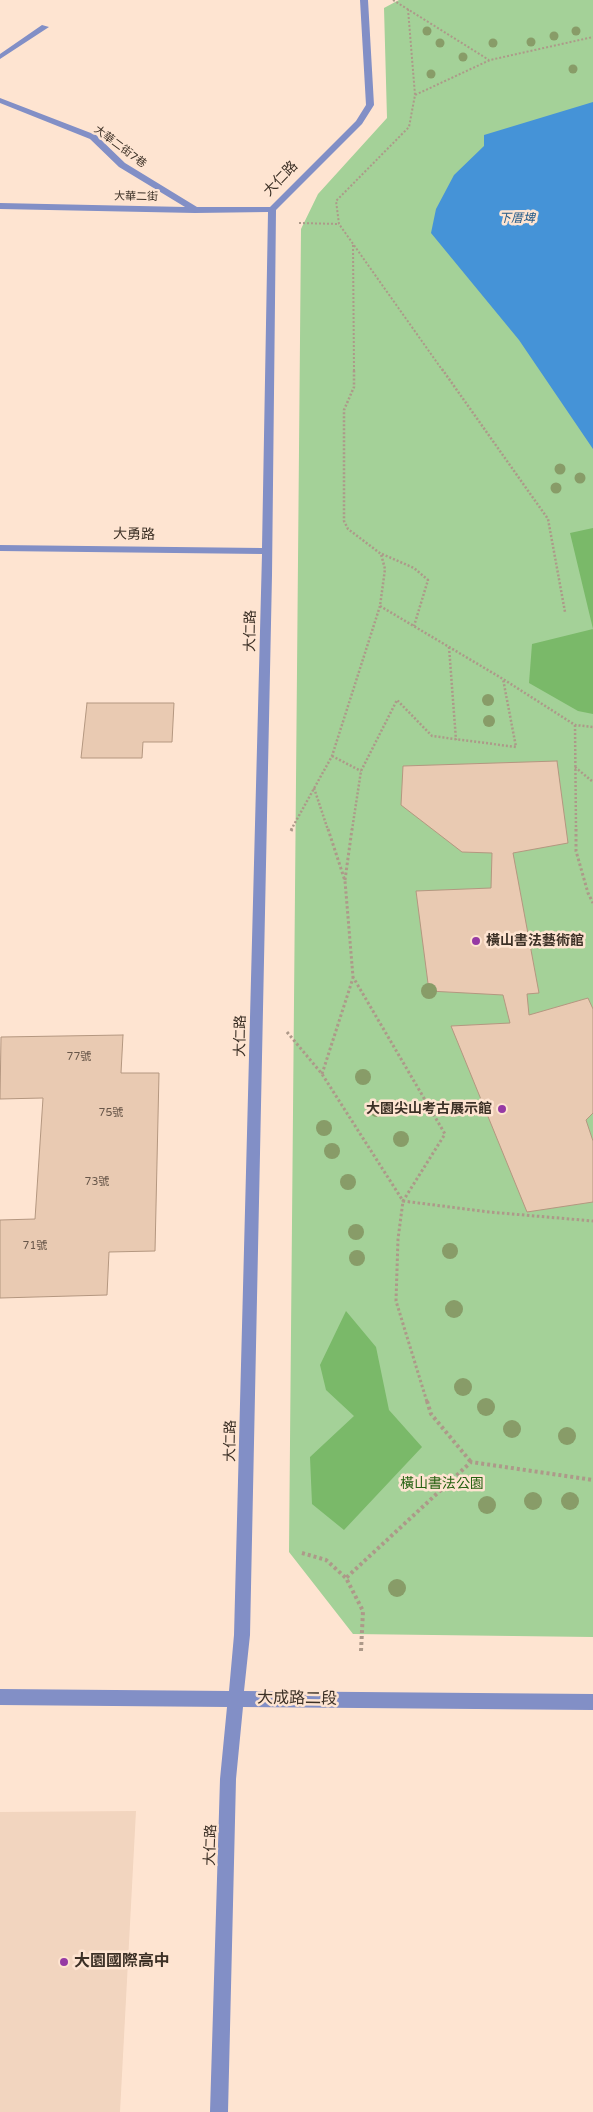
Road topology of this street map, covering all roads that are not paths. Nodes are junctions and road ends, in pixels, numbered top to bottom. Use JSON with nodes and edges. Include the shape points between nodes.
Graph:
{"nodes":[{"id":1,"x":364,"y":0,"type":"edge"},
{"id":2,"x":45,"y":27,"type":"dead end"},
{"id":3,"x":0,"y":57,"type":"edge"},
{"id":4,"x":0,"y":100,"type":"edge"},
{"id":5,"x":0,"y":206,"type":"edge"},
{"id":6,"x":272,"y":208,"type":"junction"},
{"id":7,"x":195,"y":210,"type":"junction"},
{"id":8,"x":0,"y":548,"type":"edge"},
{"id":9,"x":267,"y":550,"type":"junction"},
{"id":10,"x":0,"y":1697,"type":"edge"},
{"id":11,"x":235,"y":1698,"type":"junction"},
{"id":12,"x":593,"y":1702,"type":"edge"},
{"id":13,"x":219,"y":2112,"type":"edge"}],
"edges":[{"from":1,"to":6,"type":"street","name":"大仁路","via":[[370,105],[359,122]]},
{"from":2,"to":3,"type":"street"},
{"from":4,"to":7,"type":"street","name":"大華二街7巷","via":[[93,137],[122,164]]},
{"from":5,"to":7,"type":"street","name":"大華二街"},
{"from":6,"to":7,"type":"street","name":"大華二街"},
{"from":6,"to":9,"type":"street","name":"大仁路"},
{"from":8,"to":9,"type":"street","name":"大勇路"},
{"from":9,"to":11,"type":"street","name":"大仁路","via":[[242,1635]]},
{"from":10,"to":11,"type":"street","name":"大成路二段"},
{"from":11,"to":12,"type":"street","name":"大成路二段"},
{"from":11,"to":13,"type":"street","name":"大仁路","via":[[228,1779]]}]}
